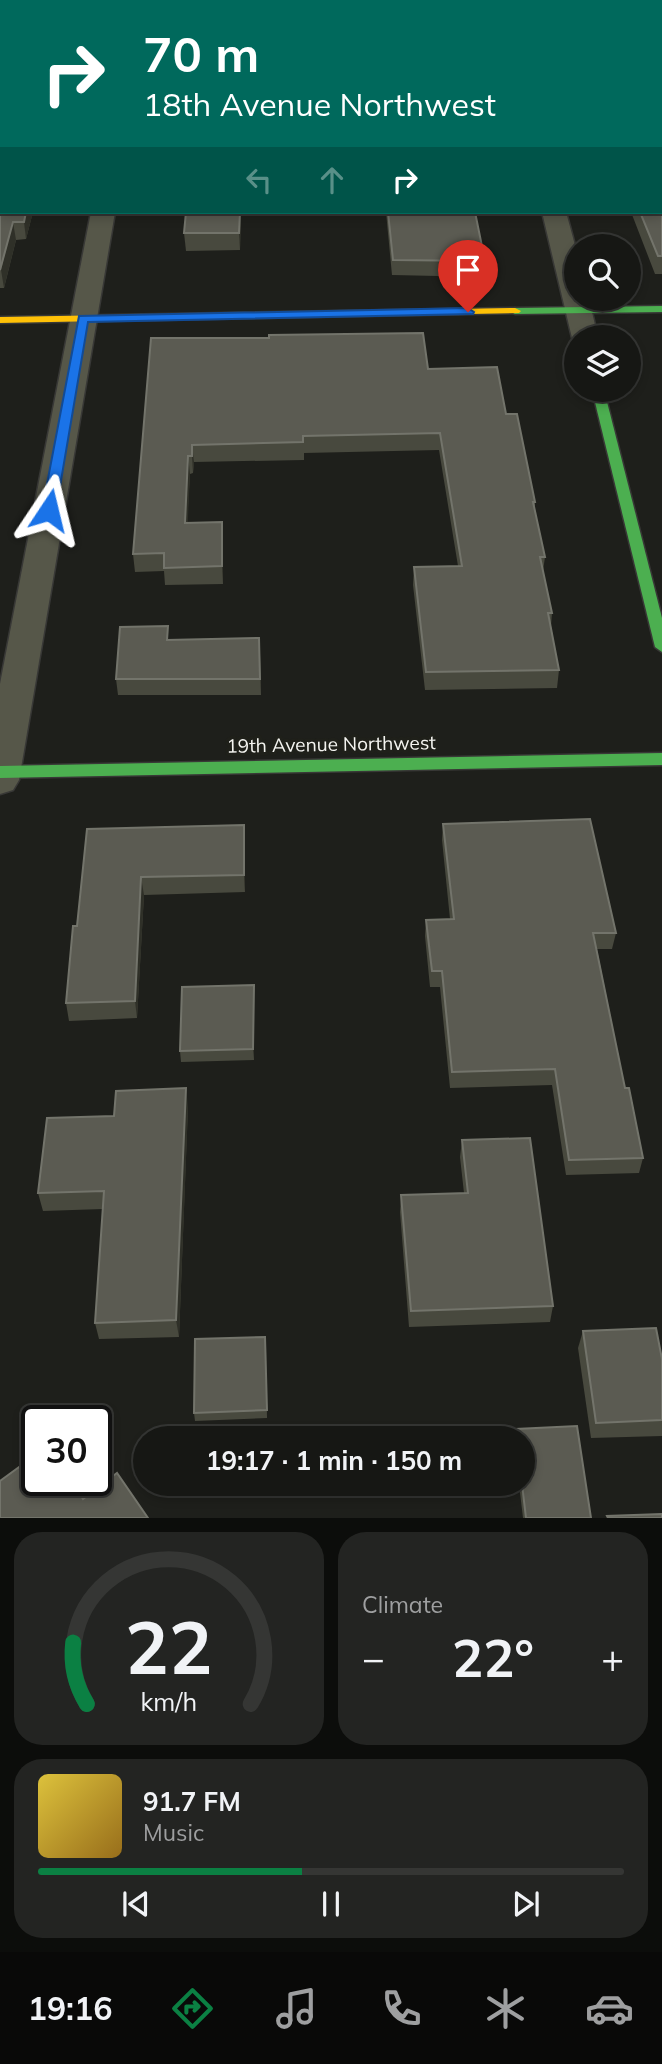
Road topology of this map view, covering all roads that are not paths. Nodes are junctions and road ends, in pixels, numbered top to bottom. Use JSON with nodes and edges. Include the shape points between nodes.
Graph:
{"nodes":[{"id":1,"x":103,"y":214,"type":"edge"},
{"id":2,"x":555,"y":214,"type":"edge"},
{"id":3,"x":564,"y":252,"type":"edge"},
{"id":4,"x":564,"y":303,"type":"edge"},
{"id":5,"x":641,"y":308,"type":"edge"},
{"id":6,"x":662,"y":309,"type":"edge"},
{"id":7,"x":83,"y":319,"type":"junction"},
{"id":8,"x":0,"y":320,"type":"edge"},
{"id":9,"x":601,"y":402,"type":"edge"},
{"id":10,"x":662,"y":647,"type":"edge"},
{"id":11,"x":662,"y":759,"type":"edge"},
{"id":12,"x":1,"y":774,"type":"edge"}],
"edges":[{"from":1,"to":7,"type":"street"},
{"from":2,"to":3,"type":"street"},
{"from":4,"to":7,"type":"main road"},
{"from":5,"to":6,"type":"main road"},
{"from":7,"to":8,"type":"main road"},
{"from":7,"to":12,"type":"street"},
{"from":9,"to":10,"type":"main road"},
{"from":11,"to":12,"type":"main road","name":"19th Avenue Northwest"}]}
